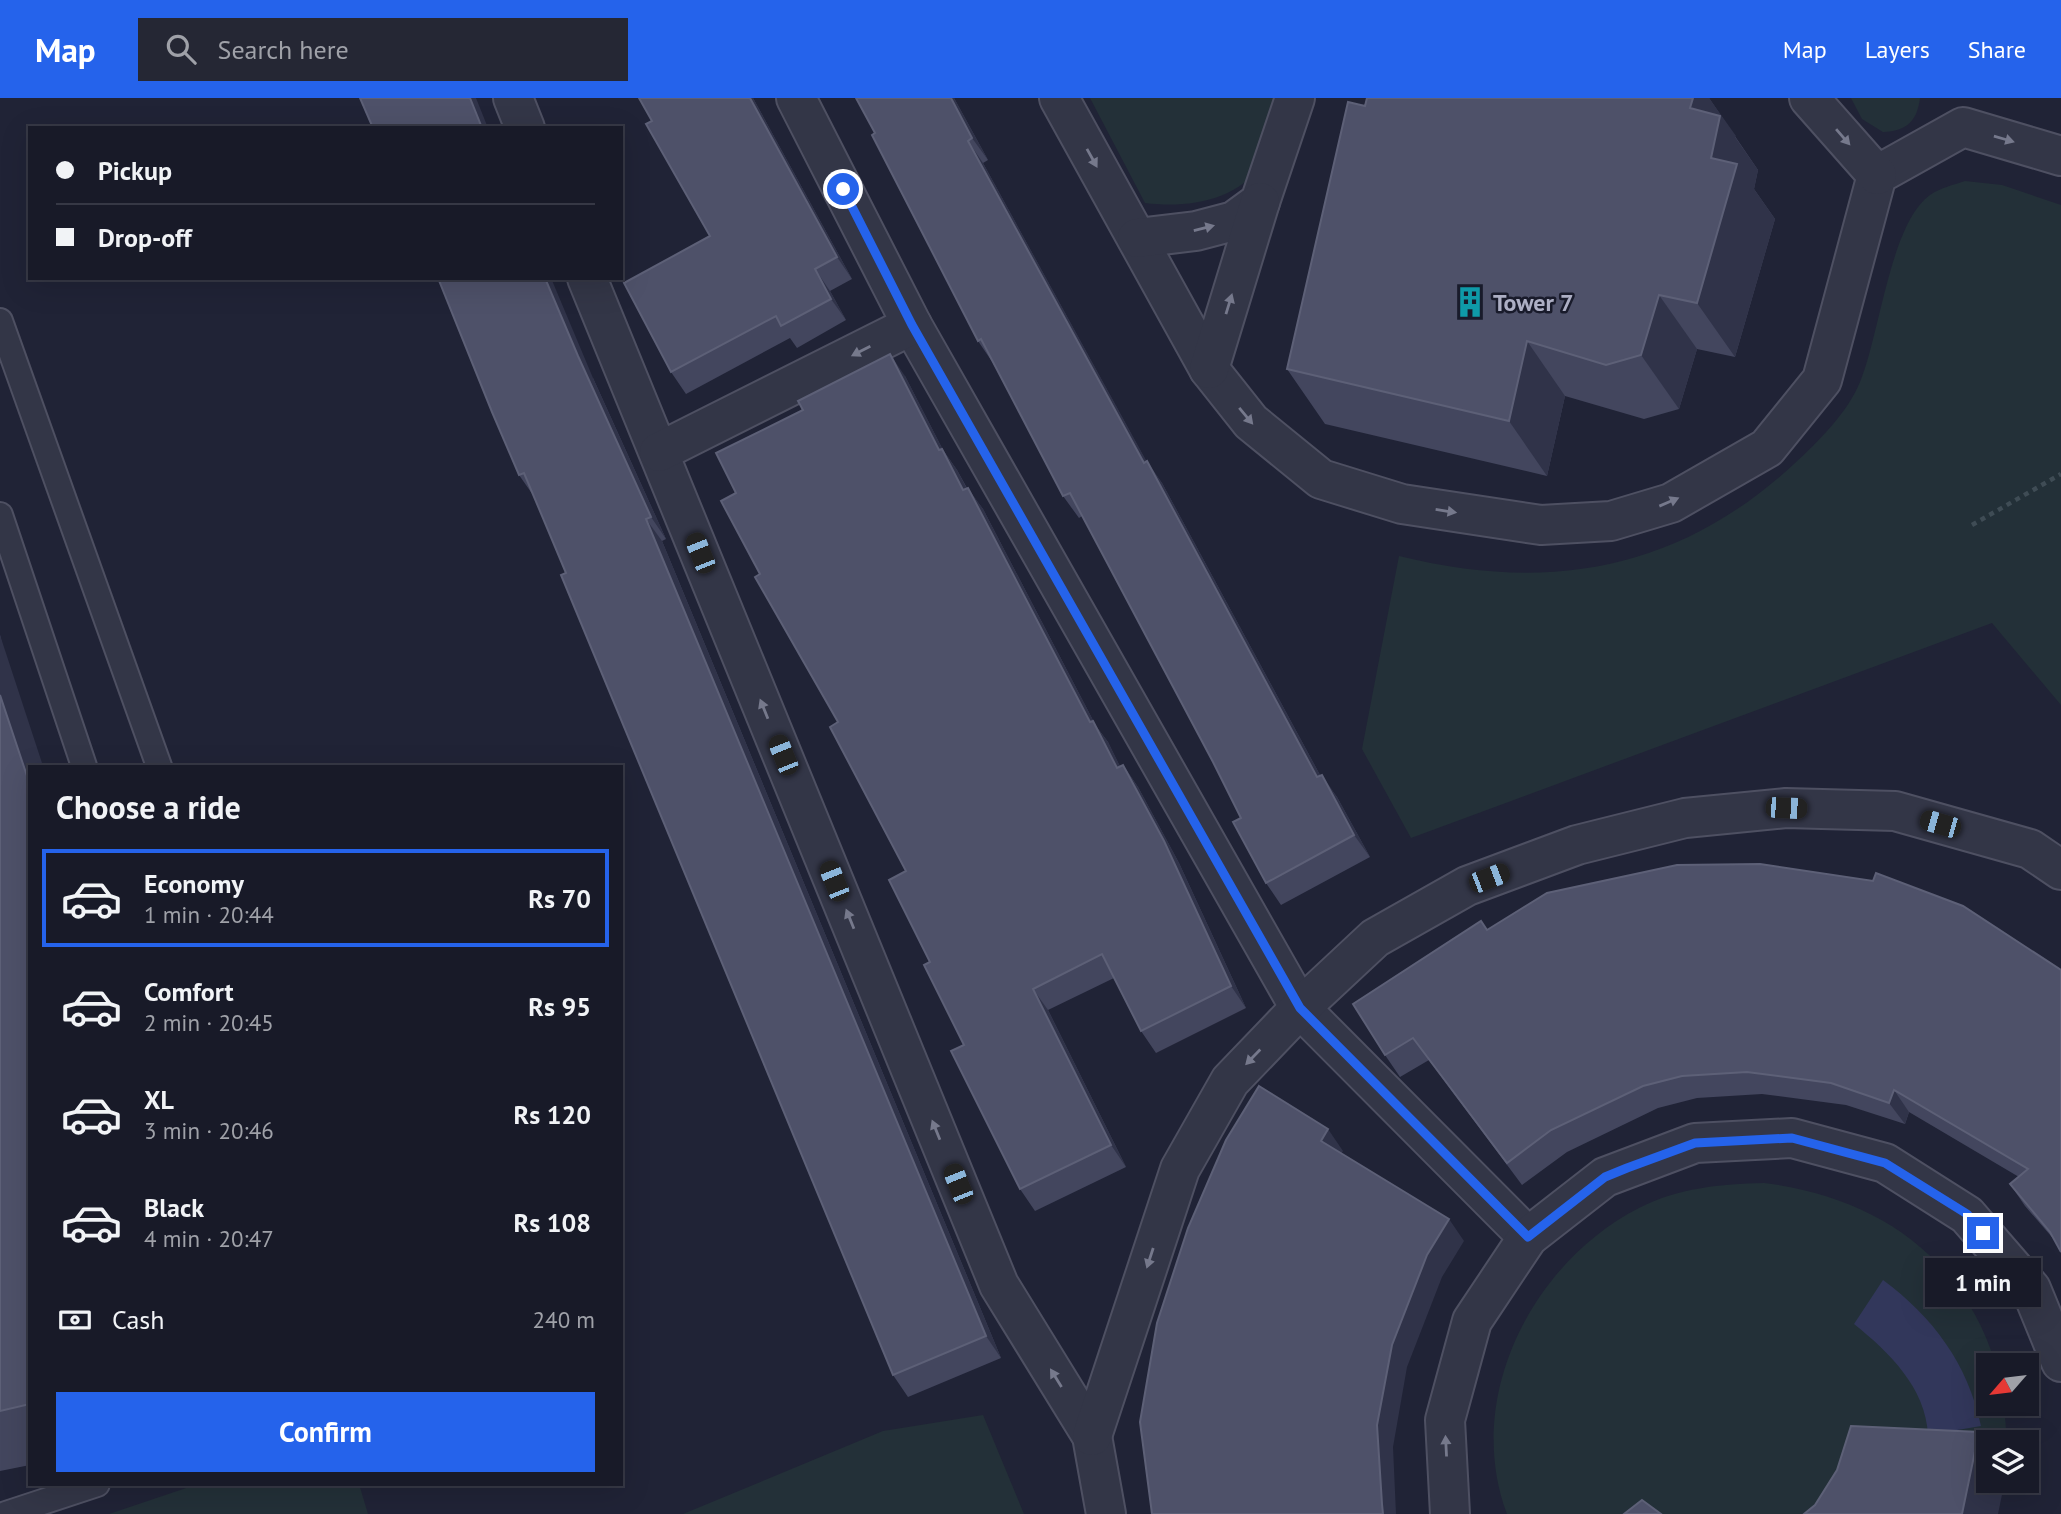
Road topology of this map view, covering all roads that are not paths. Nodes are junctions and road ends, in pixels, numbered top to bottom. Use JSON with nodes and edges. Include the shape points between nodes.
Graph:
{"nodes":[{"id":1,"x":513,"y":98,"type":"edge"},
{"id":2,"x":796,"y":98,"type":"edge"},
{"id":3,"x":1059,"y":98,"type":"edge"},
{"id":4,"x":1295,"y":98,"type":"edge"},
{"id":5,"x":1809,"y":98,"type":"edge"},
{"id":6,"x":1965,"y":112,"type":"edge"},
{"id":7,"x":524,"y":126,"type":"edge"},
{"id":8,"x":2061,"y":156,"type":"edge"},
{"id":9,"x":1877,"y":175,"type":"junction"},
{"id":10,"x":1260,"y":202,"type":"junction"},
{"id":11,"x":1137,"y":238,"type":"junction"},
{"id":12,"x":588,"y":280,"type":"edge"},
{"id":13,"x":0,"y":321,"type":"edge"},
{"id":14,"x":912,"y":325,"type":"junction"},
{"id":15,"x":1209,"y":369,"type":"junction"},
{"id":16,"x":659,"y":452,"type":"junction"},
{"id":17,"x":0,"y":515,"type":"edge"},
{"id":18,"x":83,"y":765,"type":"edge"},
{"id":19,"x":159,"y":765,"type":"edge"},
{"id":20,"x":2061,"y":870,"type":"edge"},
{"id":21,"x":1300,"y":1008,"type":"junction"},
{"id":22,"x":1528,"y":1237,"type":"junction"},
{"id":23,"x":2061,"y":1362,"type":"edge"},
{"id":24,"x":1092,"y":1436,"type":"junction"},
{"id":25,"x":91,"y":1486,"type":"edge"},
{"id":26,"x":6,"y":1514,"type":"edge"},
{"id":27,"x":1106,"y":1514,"type":"edge"},
{"id":28,"x":1450,"y":1514,"type":"edge"}],
"edges":[{"from":1,"to":7,"type":"street"},
{"from":2,"to":14,"type":"street"},
{"from":3,"to":11,"type":"street","one_way":true},
{"from":4,"to":10,"type":"street"},
{"from":5,"to":9,"type":"street","one_way":true},
{"from":6,"to":8,"type":"street","one_way":true},
{"from":6,"to":9,"type":"street"},
{"from":15,"to":9,"type":"street","one_way":true,"via":[[1251,422],[1321,479],[1402,504],[1541,526],[1611,522],[1671,503],[1767,448],[1822,380]]},
{"from":11,"to":10,"type":"street","one_way":true,"via":[[1196,231],[1234,220]]},
{"from":15,"to":10,"type":"street","one_way":true},
{"from":11,"to":15,"type":"street"},
{"from":12,"to":16,"type":"street"},
{"from":13,"to":19,"type":"lane"},
{"from":14,"to":16,"type":"street","one_way":true},
{"from":14,"to":21,"type":"street"},
{"from":24,"to":16,"type":"street","one_way":true,"via":[[999,1284]]},
{"from":17,"to":18,"type":"lane"},
{"from":20,"to":21,"type":"street","via":[[2030,849],[1895,811],[1786,808],[1685,818],[1577,845],[1467,886],[1375,938]]},
{"from":21,"to":22,"type":"street"},
{"from":21,"to":24,"type":"street","one_way":true,"via":[[1230,1081],[1180,1169]]},
{"from":22,"to":23,"type":"street","via":[[1605,1177],[1630,1167],[1695,1143],[1792,1138],[1885,1163],[1967,1214],[2031,1289]]},
{"from":28,"to":22,"type":"street","one_way":true,"via":[[1445,1420],[1472,1321]]},
{"from":24,"to":27,"type":"street"},
{"from":25,"to":26,"type":"lane"}]}
